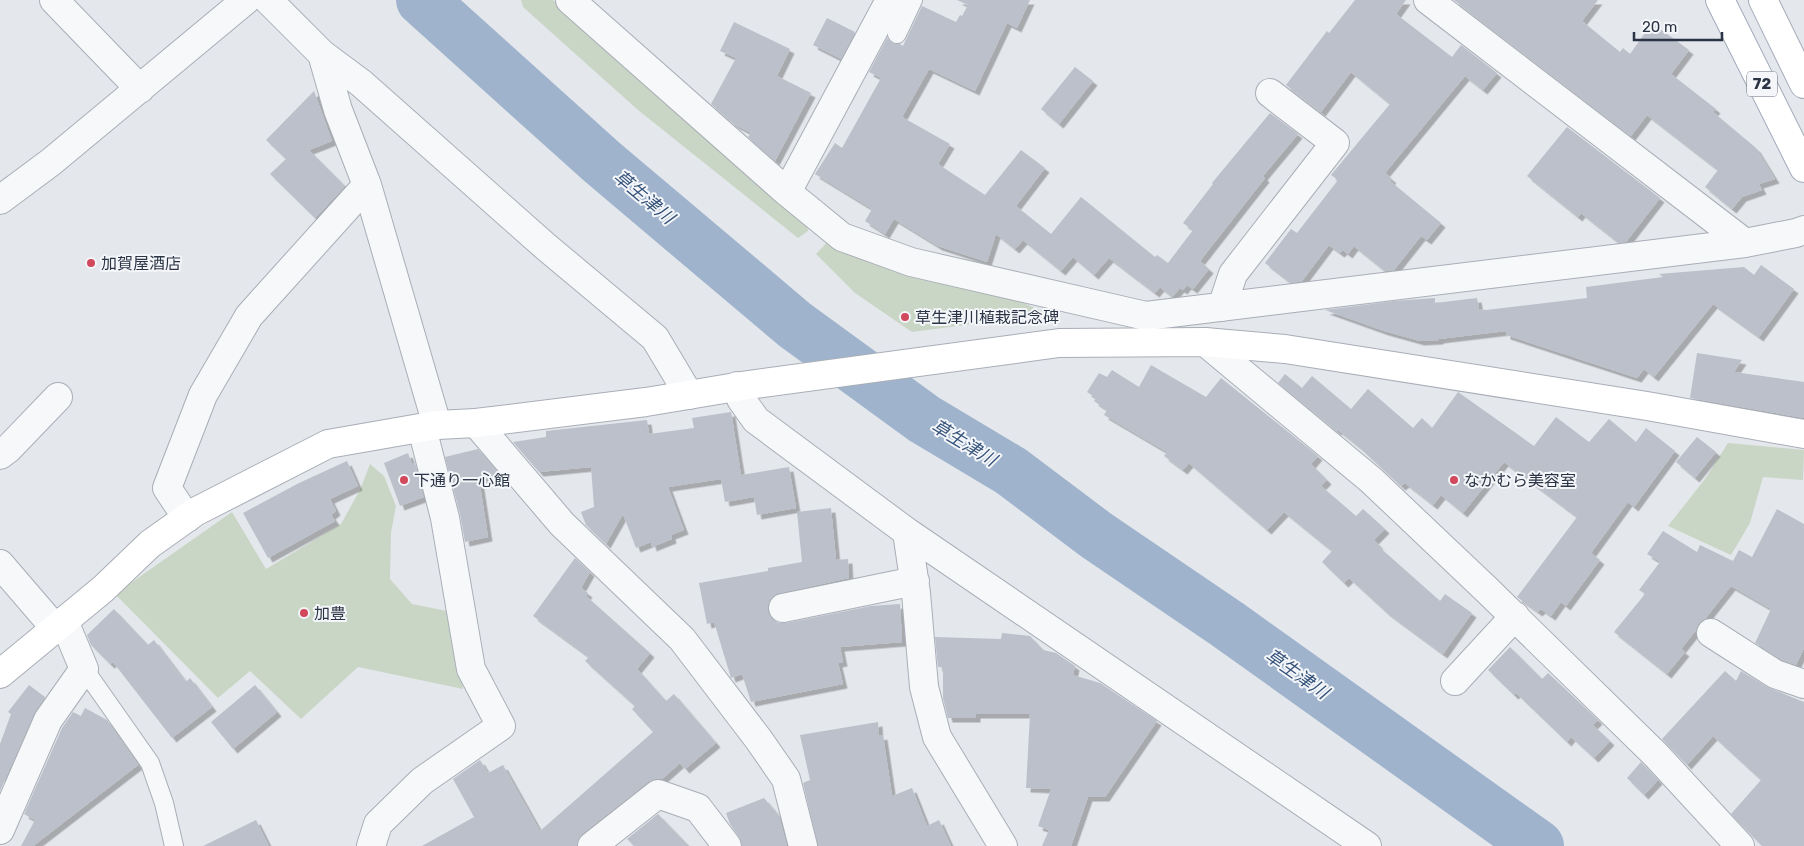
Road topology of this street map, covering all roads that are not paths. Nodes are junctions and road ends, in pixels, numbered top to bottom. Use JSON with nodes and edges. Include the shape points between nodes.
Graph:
{"nodes":[{"id":1,"x":54,"y":0,"type":"edge"},
{"id":2,"x":246,"y":0,"type":"edge"},
{"id":3,"x":268,"y":0,"type":"edge"},
{"id":4,"x":570,"y":0,"type":"edge"},
{"id":5,"x":890,"y":0,"type":"edge"},
{"id":6,"x":913,"y":0,"type":"edge"},
{"id":7,"x":1428,"y":0,"type":"edge"},
{"id":8,"x":1720,"y":0,"type":"edge"},
{"id":9,"x":1763,"y":0,"type":"edge"},
{"id":10,"x":897,"y":34,"type":"dead end"},
{"id":11,"x":322,"y":54,"type":"junction"},
{"id":12,"x":1804,"y":84,"type":"edge"},
{"id":13,"x":140,"y":89,"type":"junction"},
{"id":14,"x":1270,"y":93,"type":"dead end"},
{"id":15,"x":1804,"y":168,"type":"edge"},
{"id":16,"x":367,"y":185,"type":"junction"},
{"id":17,"x":787,"y":192,"type":"junction"},
{"id":18,"x":0,"y":200,"type":"edge"},
{"id":19,"x":1804,"y":230,"type":"edge"},
{"id":20,"x":1745,"y":243,"type":"junction"},
{"id":21,"x":1222,"y":307,"type":"junction"},
{"id":22,"x":1146,"y":316,"type":"junction"},
{"id":23,"x":1176,"y":342,"type":"junction"},
{"id":24,"x":1205,"y":342,"type":"junction"},
{"id":25,"x":742,"y":386,"type":"junction"},
{"id":26,"x":690,"y":395,"type":"junction"},
{"id":27,"x":58,"y":397,"type":"dead end"},
{"id":28,"x":476,"y":423,"type":"junction"},
{"id":29,"x":430,"y":427,"type":"junction"},
{"id":30,"x":1804,"y":434,"type":"edge"},
{"id":31,"x":0,"y":455,"type":"edge"},
{"id":32,"x":187,"y":518,"type":"junction"},
{"id":33,"x":907,"y":532,"type":"junction"},
{"id":34,"x":0,"y":564,"type":"edge"},
{"id":35,"x":915,"y":581,"type":"junction"},
{"id":36,"x":783,"y":608,"type":"dead end"},
{"id":37,"x":1514,"y":616,"type":"junction"},
{"id":38,"x":60,"y":624,"type":"junction"},
{"id":39,"x":1711,"y":633,"type":"dead end"},
{"id":40,"x":84,"y":669,"type":"junction"},
{"id":41,"x":0,"y":674,"type":"edge"},
{"id":42,"x":1455,"y":681,"type":"dead end"},
{"id":43,"x":1804,"y":684,"type":"edge"},
{"id":44,"x":0,"y":830,"type":"edge"},
{"id":45,"x":174,"y":846,"type":"edge"},
{"id":46,"x":372,"y":846,"type":"edge"},
{"id":47,"x":592,"y":846,"type":"edge"},
{"id":48,"x":727,"y":846,"type":"edge"},
{"id":49,"x":803,"y":846,"type":"edge"},
{"id":50,"x":1003,"y":846,"type":"edge"},
{"id":51,"x":1367,"y":846,"type":"edge"},
{"id":52,"x":1740,"y":846,"type":"edge"}],
"edges":[{"from":1,"to":13,"type":"street"},
{"from":2,"to":13,"type":"street"},
{"from":3,"to":11,"type":"street"},
{"from":4,"to":17,"type":"street"},
{"from":5,"to":17,"type":"street"},
{"from":6,"to":10,"type":"lane"},
{"from":7,"to":20,"type":"street"},
{"from":8,"to":15,"type":"street","number":"72"},
{"from":9,"to":12,"type":"street","number":"72"},
{"from":11,"to":16,"type":"street","via":[[338,110]]},
{"from":11,"to":26,"type":"street","via":[[361,83],[545,246],[655,338]]},
{"from":13,"to":18,"type":"street"},
{"from":14,"to":21,"type":"street","via":[[1334,143],[1233,274]]},
{"from":16,"to":29,"type":"street"},
{"from":16,"to":32,"type":"street","via":[[249,316],[203,395],[167,488]]},
{"from":17,"to":22,"type":"street","via":[[842,237],[911,262]]},
{"from":19,"to":20,"type":"street"},
{"from":20,"to":21,"type":"street"},
{"from":21,"to":22,"type":"street"},
{"from":22,"to":23,"type":"street"},
{"from":23,"to":24,"type":"street"},
{"from":23,"to":25,"type":"street","via":[[1060,343]]},
{"from":24,"to":30,"type":"street","via":[[1295,350]]},
{"from":24,"to":37,"type":"street","via":[[1371,480]]},
{"from":25,"to":26,"type":"street"},
{"from":25,"to":33,"type":"street","via":[[741,399],[756,420]]},
{"from":26,"to":28,"type":"street"},
{"from":27,"to":31,"type":"street"},
{"from":28,"to":29,"type":"street"},
{"from":28,"to":49,"type":"street","via":[[562,524],[688,646],[786,779]]},
{"from":29,"to":32,"type":"street","via":[[328,444]]},
{"from":29,"to":46,"type":"street","via":[[471,669],[501,726],[422,781],[378,824]]},
{"from":32,"to":38,"type":"street","via":[[150,544]]},
{"from":33,"to":35,"type":"street"},
{"from":33,"to":51,"type":"street"},
{"from":34,"to":38,"type":"street"},
{"from":35,"to":36,"type":"street"},
{"from":35,"to":50,"type":"street","via":[[924,687],[937,737]]},
{"from":37,"to":42,"type":"street"},
{"from":37,"to":52,"type":"street","via":[[1656,755]]},
{"from":38,"to":40,"type":"street"},
{"from":38,"to":41,"type":"street"},
{"from":39,"to":43,"type":"street","via":[[1775,674]]},
{"from":40,"to":44,"type":"street","via":[[48,720]]},
{"from":40,"to":45,"type":"lane","via":[[150,763]]},
{"from":47,"to":48,"type":"street","via":[[658,794],[698,808]]}]}
